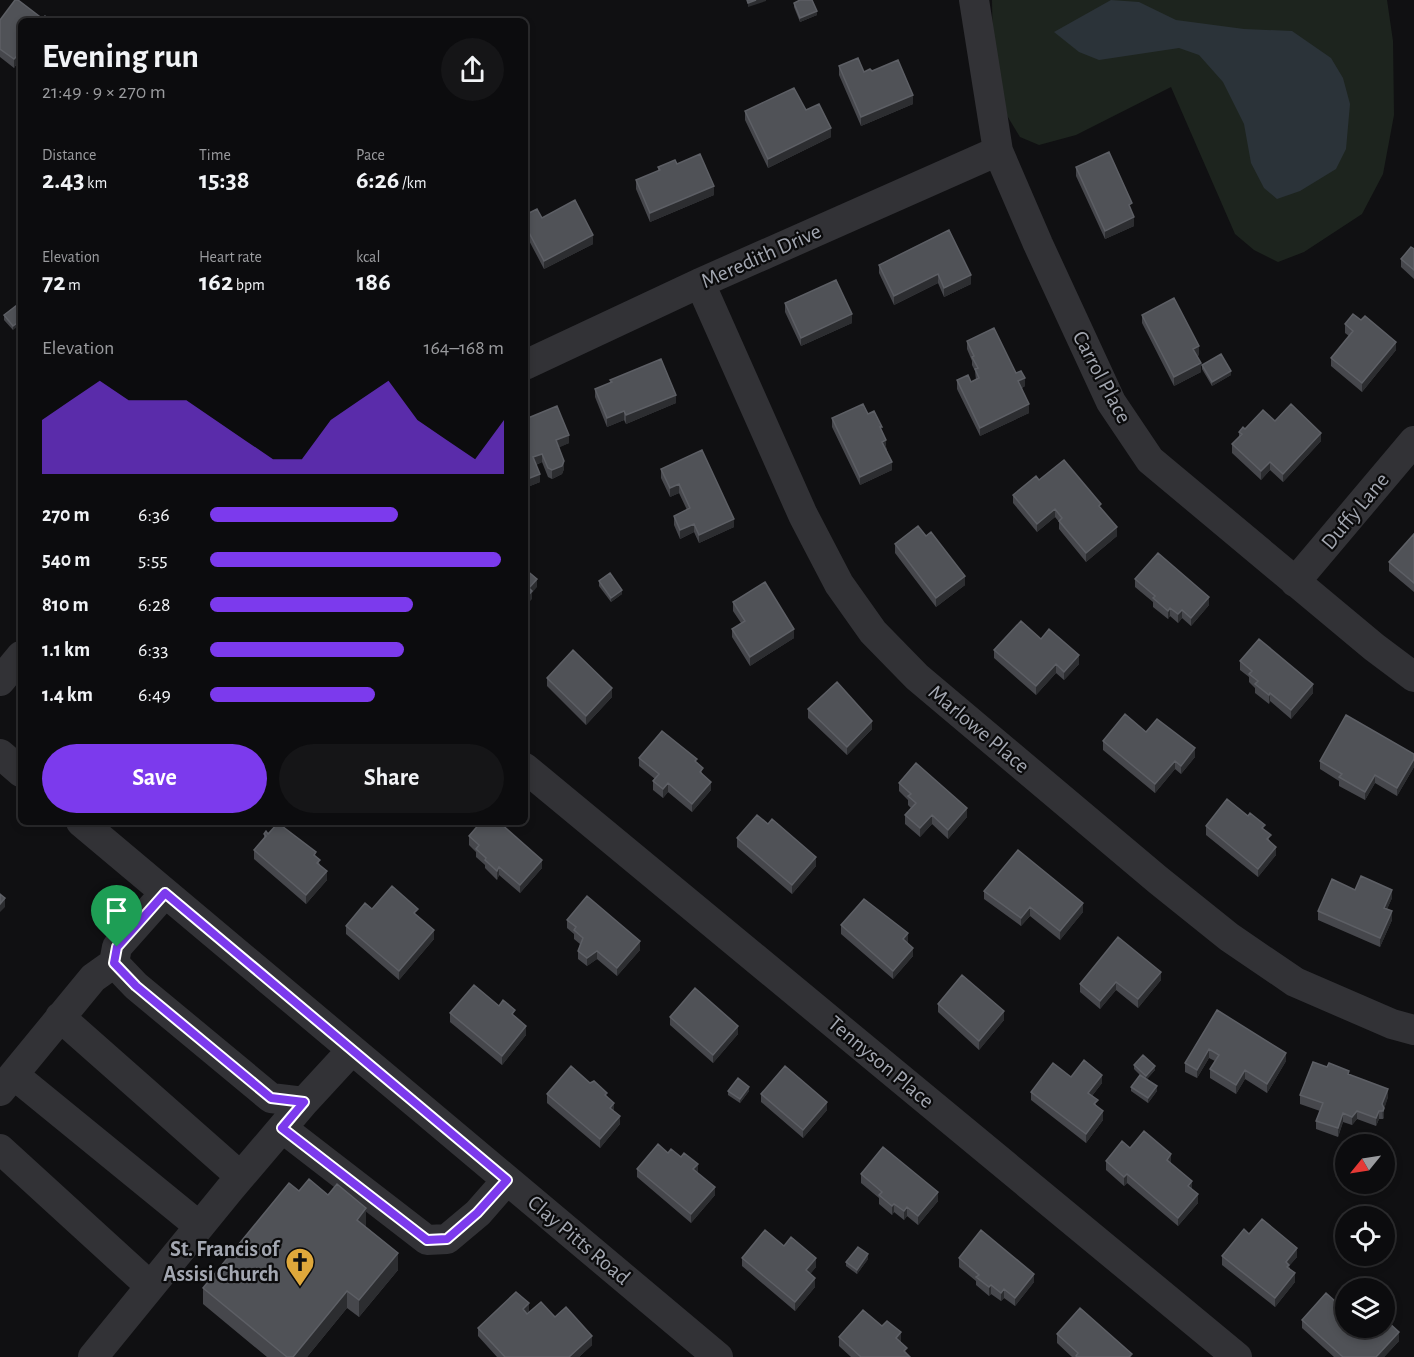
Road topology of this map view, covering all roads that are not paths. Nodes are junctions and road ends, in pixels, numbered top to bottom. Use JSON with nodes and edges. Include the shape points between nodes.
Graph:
{"nodes":[{"id":1,"x":974,"y":0,"type":"edge"},
{"id":2,"x":998,"y":151,"type":"junction"},
{"id":3,"x":700,"y":283,"type":"junction"},
{"id":4,"x":528,"y":364,"type":"edge"},
{"id":5,"x":1414,"y":441,"type":"edge"},
{"id":6,"x":1295,"y":582,"type":"junction"},
{"id":7,"x":18,"y":660,"type":"edge"},
{"id":8,"x":1414,"y":677,"type":"edge"},
{"id":9,"x":0,"y":681,"type":"edge"},
{"id":10,"x":0,"y":754,"type":"edge"},
{"id":11,"x":18,"y":769,"type":"edge"},
{"id":12,"x":528,"y":770,"type":"edge"},
{"id":13,"x":85,"y":825,"type":"edge"},
{"id":14,"x":165,"y":893,"type":"junction"},
{"id":15,"x":114,"y":963,"type":"junction"},
{"id":16,"x":60,"y":1017,"type":"junction"},
{"id":17,"x":1414,"y":1030,"type":"edge"},
{"id":18,"x":352,"y":1050,"type":"junction"},
{"id":19,"x":7,"y":1083,"type":"edge"},
{"id":20,"x":304,"y":1102,"type":"junction"},
{"id":21,"x":282,"y":1128,"type":"junction"},
{"id":22,"x":0,"y":1149,"type":"edge"},
{"id":23,"x":240,"y":1176,"type":"junction"},
{"id":24,"x":507,"y":1180,"type":"junction"},
{"id":25,"x":199,"y":1226,"type":"junction"},
{"id":26,"x":150,"y":1286,"type":"junction"},
{"id":27,"x":714,"y":1356,"type":"edge"},
{"id":28,"x":93,"y":1357,"type":"edge"},
{"id":29,"x":1237,"y":1357,"type":"edge"}],
"edges":[{"from":1,"to":2,"type":"street","name":"Carrol Place"},
{"from":2,"to":3,"type":"street","name":"Meredith Drive"},
{"from":2,"to":6,"type":"street","name":"Carrol Place","via":[[1111,402],[1150,460]]},
{"from":3,"to":4,"type":"street","name":"Meredith Drive"},
{"from":3,"to":17,"type":"street","name":"Marlowe Place","via":[[803,515],[839,584],[873,632],[917,677],[1229,937],[1295,982]]},
{"from":5,"to":6,"type":"street","name":"Duffy Lane"},
{"from":6,"to":8,"type":"street","name":"Carrol Place"},
{"from":7,"to":9,"type":"street"},
{"from":10,"to":11,"type":"street"},
{"from":12,"to":29,"type":"street","name":"Tennyson Place"},
{"from":13,"to":14,"type":"street","name":"Clay Pitts Road"},
{"from":14,"to":15,"type":"street","via":[[117,947]]},
{"from":14,"to":18,"type":"street","name":"Clay Pitts Road"},
{"from":15,"to":16,"type":"street","via":[[93,978]]},
{"from":15,"to":20,"type":"street","via":[[136,986],[271,1098]]},
{"from":16,"to":19,"type":"street"},
{"from":16,"to":23,"type":"street"},
{"from":18,"to":20,"type":"street"},
{"from":18,"to":24,"type":"street","name":"Clay Pitts Road"},
{"from":19,"to":25,"type":"street"},
{"from":20,"to":21,"type":"street"},
{"from":21,"to":23,"type":"street"},
{"from":21,"to":24,"type":"street","via":[[427,1240],[447,1239]]},
{"from":22,"to":26,"type":"street"},
{"from":23,"to":25,"type":"street"},
{"from":24,"to":27,"type":"street","name":"Clay Pitts Road"},
{"from":25,"to":26,"type":"street"},
{"from":26,"to":28,"type":"street"}]}
